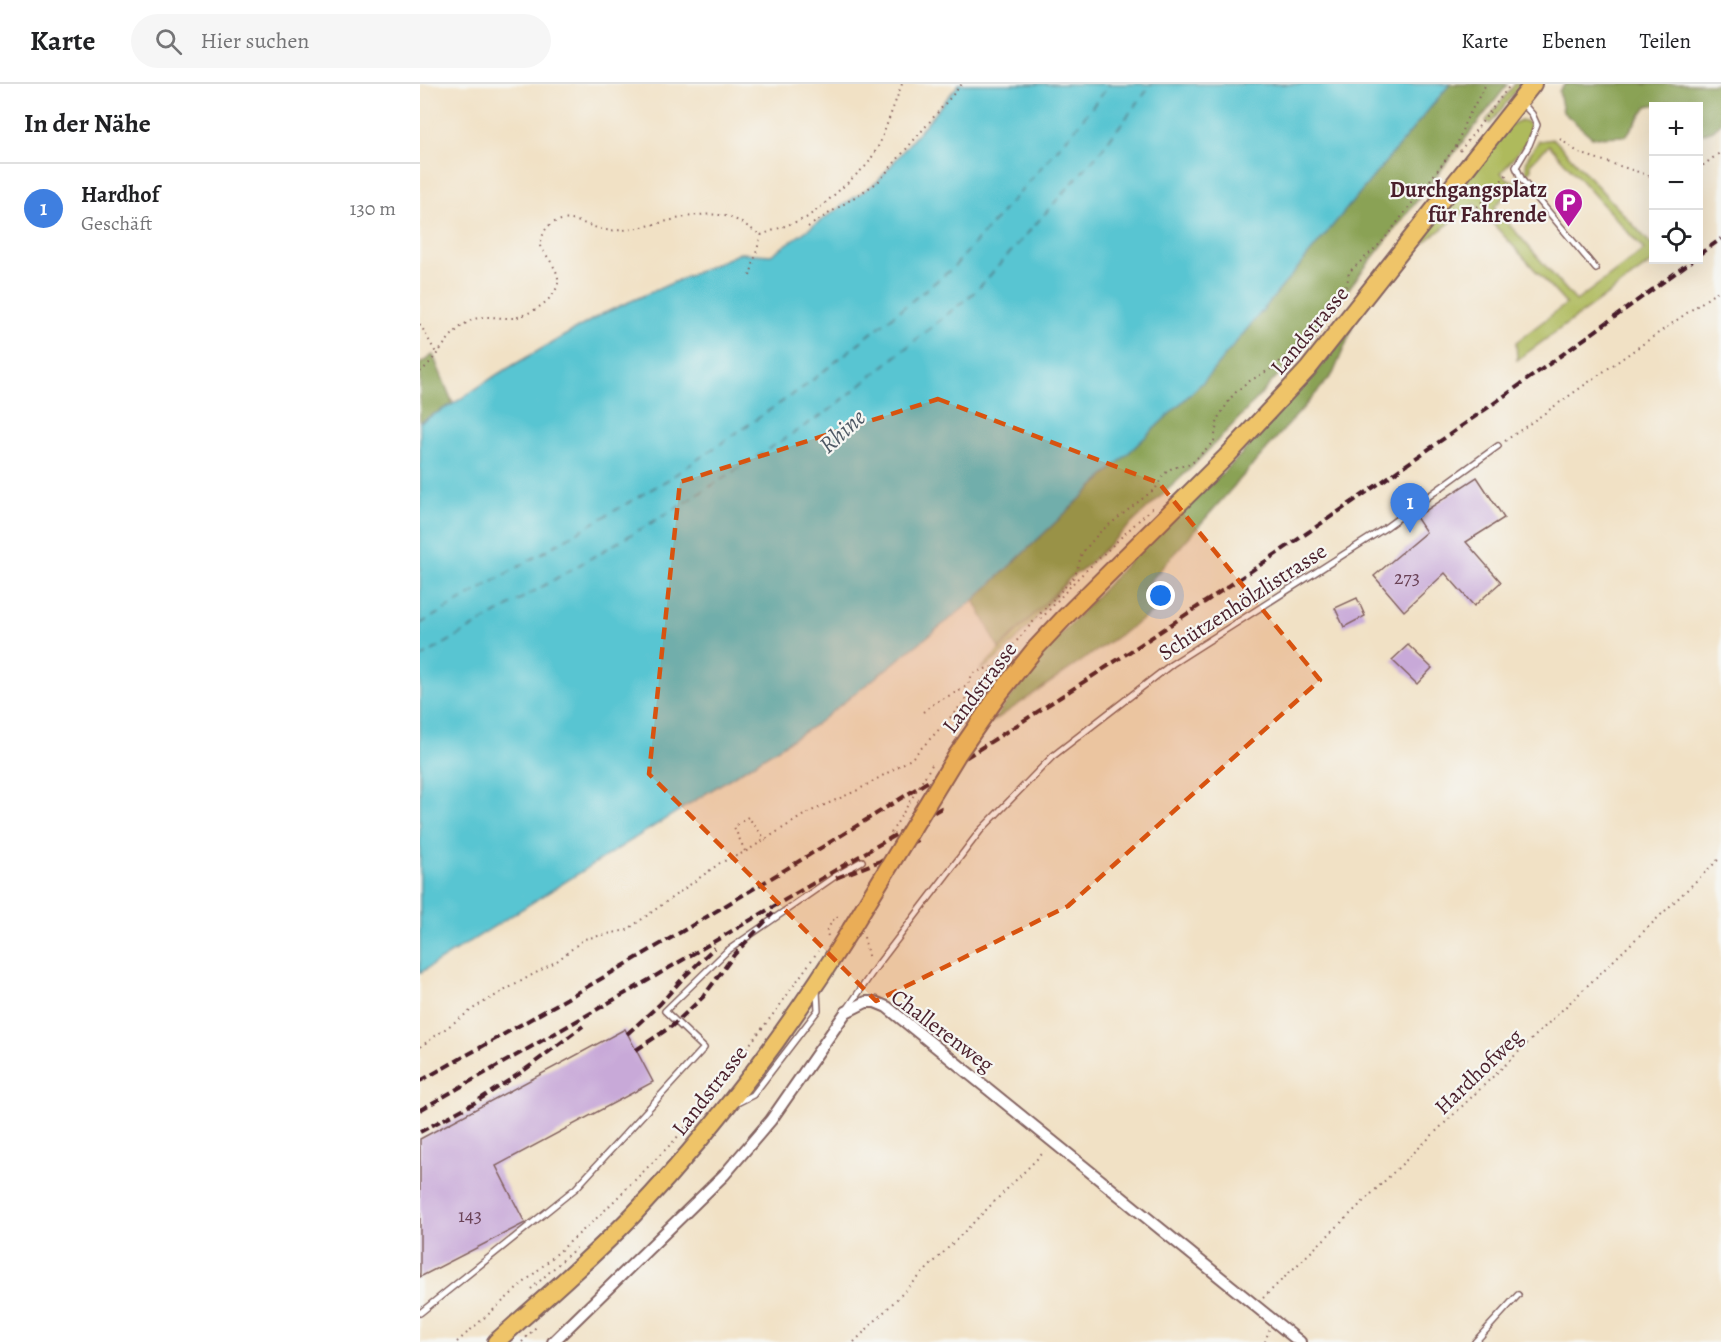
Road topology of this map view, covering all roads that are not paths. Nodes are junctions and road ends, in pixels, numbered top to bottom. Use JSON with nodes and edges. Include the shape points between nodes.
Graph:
{"nodes":[{"id":1,"x":1533,"y":84,"type":"edge"},
{"id":2,"x":1520,"y":101,"type":"junction"},
{"id":3,"x":1596,"y":269,"type":"dead end"},
{"id":4,"x":1498,"y":446,"type":"road end"},
{"id":5,"x":861,"y":861,"type":"dead end"},
{"id":6,"x":846,"y":1012,"type":"junction"},
{"id":7,"x":1518,"y":1295,"type":"dead end"},
{"id":8,"x":420,"y":1313,"type":"edge"},
{"id":9,"x":496,"y":1342,"type":"edge"},
{"id":10,"x":553,"y":1342,"type":"edge"},
{"id":11,"x":1300,"y":1342,"type":"edge"},
{"id":12,"x":1475,"y":1342,"type":"edge"}],
"edges":[{"from":1,"to":2,"type":"main road","name":"Landstrasse"},
{"from":2,"to":3,"type":"lane","via":[[1537,125],[1516,167],[1522,180]]},
{"from":2,"to":9,"type":"main road","name":"Landstrasse","bridge":true,"via":[[1308,369],[1226,458],[1065,617],[999,694],[957,755],[817,984],[724,1108],[633,1215]]},
{"from":4,"to":6,"type":"lane","name":"Schützenhölzlistrasse","via":[[1385,528],[1172,664],[1053,756],[980,831]]},
{"from":5,"to":8,"type":"lane","via":[[727,951],[665,1011],[704,1048],[576,1188]]},
{"from":6,"to":10,"type":"street","via":[[771,1120],[724,1175]]},
{"from":6,"to":11,"type":"street","name":"Challerenweg","via":[[866,1002],[888,1007]]},
{"from":7,"to":12,"type":"lane"}]}
